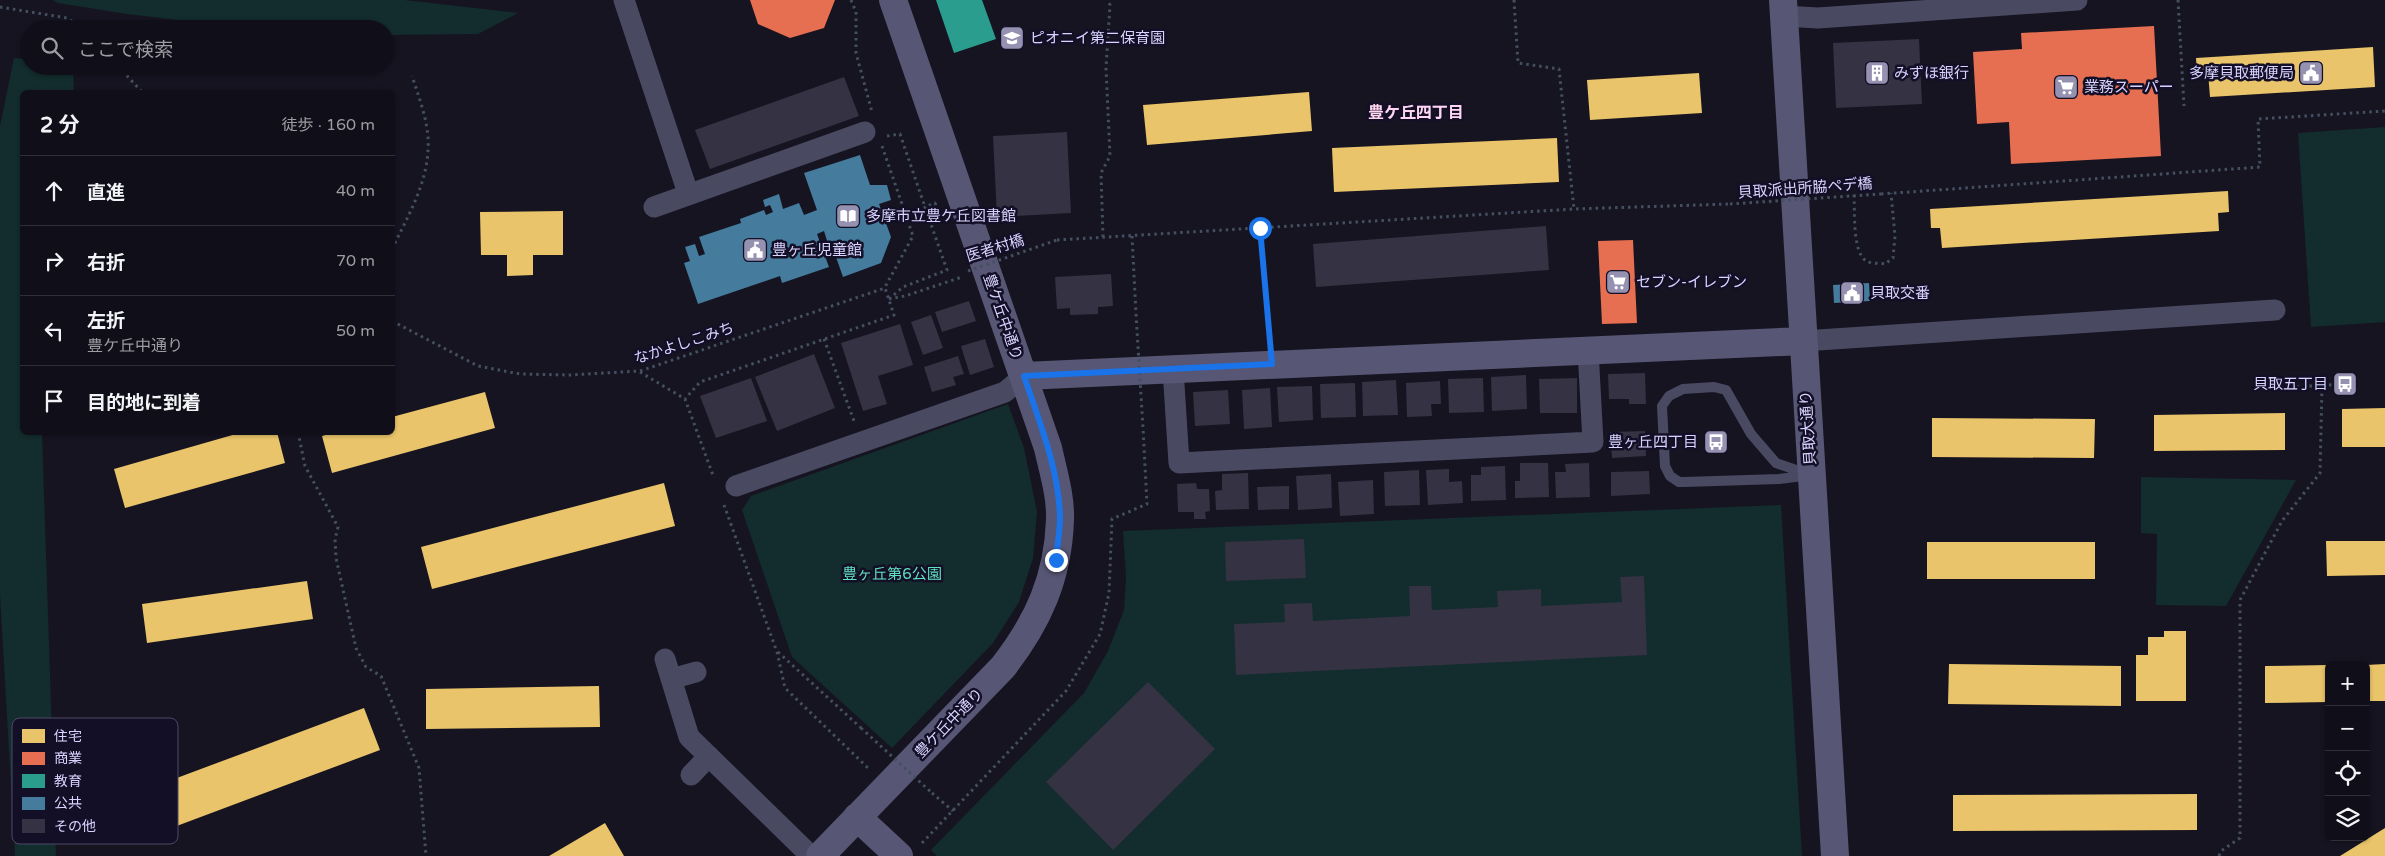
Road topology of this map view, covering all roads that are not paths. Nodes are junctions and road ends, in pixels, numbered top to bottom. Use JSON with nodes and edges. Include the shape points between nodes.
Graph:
{"nodes":[{"id":1,"x":624,"y":0,"type":"edge"},
{"id":2,"x":892,"y":0,"type":"edge"},
{"id":3,"x":2077,"y":0,"type":"edge"},
{"id":4,"x":1783,"y":8,"type":"edge"},
{"id":5,"x":872,"y":135,"type":"road end"},
{"id":6,"x":688,"y":193,"type":"junction"},
{"id":7,"x":654,"y":207,"type":"dead end"},
{"id":8,"x":2275,"y":310,"type":"dead end"},
{"id":9,"x":1803,"y":341,"type":"junction"},
{"id":10,"x":1588,"y":350,"type":"junction"},
{"id":11,"x":1173,"y":369,"type":"junction"},
{"id":12,"x":1024,"y":376,"type":"junction"},
{"id":13,"x":1811,"y":475,"type":"junction"},
{"id":14,"x":725,"y":491,"type":"road end"},
{"id":15,"x":665,"y":659,"type":"dead end"},
{"id":16,"x":696,"y":672,"type":"dead end"},
{"id":17,"x":671,"y":679,"type":"junction"},
{"id":18,"x":708,"y":756,"type":"junction"},
{"id":19,"x":691,"y":775,"type":"dead end"},
{"id":20,"x":857,"y":817,"type":"junction"},
{"id":21,"x":910,"y":850,"type":"edge"},
{"id":22,"x":811,"y":856,"type":"edge"},
{"id":23,"x":820,"y":856,"type":"edge"},
{"id":24,"x":1835,"y":856,"type":"edge"}],
"edges":[{"from":1,"to":6,"type":"street"},
{"from":2,"to":12,"type":"street","name":"豊ケ丘中通り"},
{"from":3,"to":4,"type":"street","via":[[1818,18]]},
{"from":4,"to":9,"type":"street","name":"貝取大通り"},
{"from":5,"to":6,"type":"street"},
{"from":6,"to":7,"type":"street"},
{"from":8,"to":9,"type":"street"},
{"from":9,"to":10,"type":"street"},
{"from":9,"to":13,"type":"street","name":"貝取大通り"},
{"from":10,"to":11,"type":"street"},
{"from":10,"to":11,"type":"street","via":[[1593,442],[1179,463]]},
{"from":11,"to":12,"type":"street"},
{"from":12,"to":14,"type":"street","via":[[1005,392]]},
{"from":12,"to":20,"type":"street","name":"豊ケ丘中通り","via":[[1048,448],[1060,519],[1056,560],[1045,598],[1023,641],[1003,667]]},
{"from":13,"to":13,"type":"lane","via":[[1679,482],[1670,476],[1665,466],[1662,406],[1669,396],[1683,389],[1714,387],[1726,390],[1751,434],[1776,463]]},
{"from":13,"to":24,"type":"street","name":"貝取大通り"},
{"from":15,"to":17,"type":"street"},
{"from":16,"to":17,"type":"street"},
{"from":17,"to":18,"type":"street","via":[[689,737]]},
{"from":18,"to":19,"type":"street"},
{"from":18,"to":22,"type":"street"},
{"from":20,"to":21,"type":"street"},
{"from":20,"to":23,"type":"street","name":"豊ケ丘中通り"}]}
